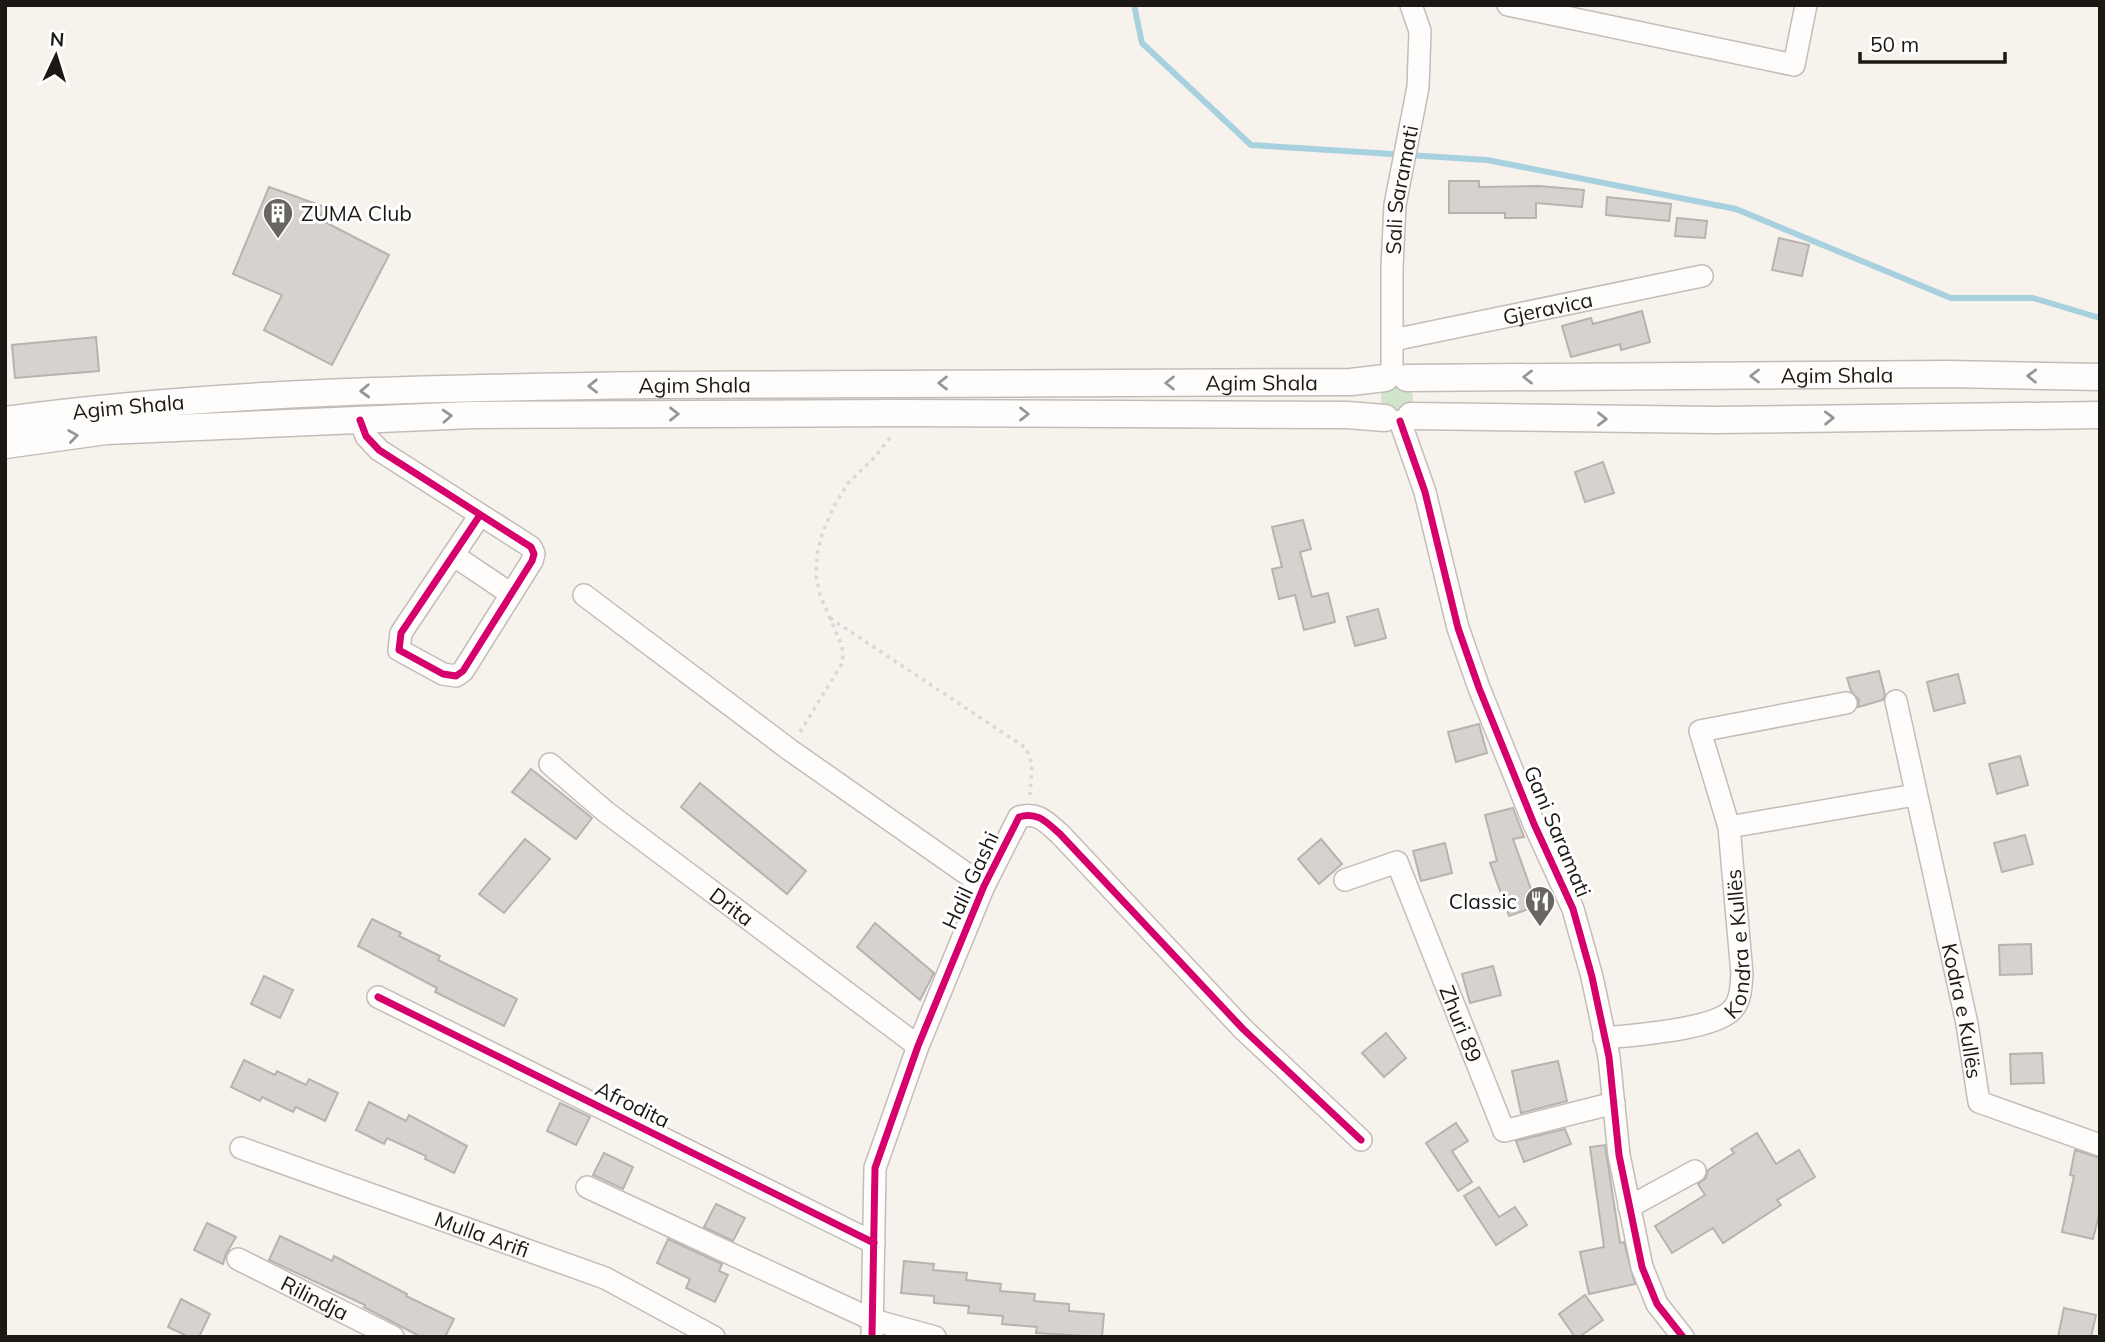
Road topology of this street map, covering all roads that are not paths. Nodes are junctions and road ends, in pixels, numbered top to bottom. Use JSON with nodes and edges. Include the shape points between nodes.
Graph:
{"nodes":[{"id":1,"x":1411,"y":5,"type":"edge"},
{"id":2,"x":1508,"y":5,"type":"edge"},
{"id":3,"x":1806,"y":5,"type":"edge"},
{"id":4,"x":1702,"y":276,"type":"dead end"},
{"id":5,"x":1393,"y":340,"type":"junction"},
{"id":6,"x":2100,"y":377,"type":"edge"},
{"id":7,"x":1395,"y":378,"type":"junction"},
{"id":8,"x":2100,"y":415,"type":"edge"},
{"id":9,"x":1399,"y":418,"type":"junction"},
{"id":10,"x":5,"y":420,"type":"edge"},
{"id":11,"x":360,"y":421,"type":"junction"},
{"id":12,"x":5,"y":445,"type":"edge"},
{"id":13,"x":480,"y":515,"type":"junction"},
{"id":14,"x":453,"y":555,"type":"junction"},
{"id":15,"x":512,"y":594,"type":"junction"},
{"id":16,"x":584,"y":595,"type":"dead end"},
{"id":17,"x":1896,"y":701,"type":"dead end"},
{"id":18,"x":1846,"y":703,"type":"dead end"},
{"id":19,"x":550,"y":764,"type":"dead end"},
{"id":20,"x":1915,"y":795,"type":"junction"},
{"id":21,"x":1729,"y":827,"type":"junction"},
{"id":22,"x":1345,"y":880,"type":"dead end"},
{"id":23,"x":984,"y":886,"type":"junction"},
{"id":24,"x":378,"y":997,"type":"dead end"},
{"id":25,"x":1604,"y":1038,"type":"junction"},
{"id":26,"x":918,"y":1046,"type":"junction"},
{"id":27,"x":1614,"y":1103,"type":"junction"},
{"id":28,"x":1362,"y":1140,"type":"dead end"},
{"id":29,"x":2100,"y":1145,"type":"edge"},
{"id":30,"x":241,"y":1148,"type":"dead end"},
{"id":31,"x":1695,"y":1171,"type":"dead end"},
{"id":32,"x":587,"y":1187,"type":"dead end"},
{"id":33,"x":1629,"y":1207,"type":"junction"},
{"id":34,"x":874,"y":1243,"type":"junction"},
{"id":35,"x":238,"y":1259,"type":"dead end"},
{"id":36,"x":872,"y":1328,"type":"edge"},
{"id":37,"x":393,"y":1337,"type":"edge"},
{"id":38,"x":714,"y":1337,"type":"edge"},
{"id":39,"x":934,"y":1337,"type":"edge"},
{"id":40,"x":1683,"y":1337,"type":"edge"}],
"edges":[{"from":1,"to":5,"type":"street","name":"Sali Saramati","via":[[1420,31],[1419,87],[1395,205]]},
{"from":2,"to":3,"type":"street","via":[[1794,65]]},
{"from":4,"to":5,"type":"street","name":"Gjeravica"},
{"from":5,"to":7,"type":"street","name":"Sali Saramati"},
{"from":6,"to":7,"type":"main road","name":"Agim Shala","one_way":true},
{"from":7,"to":9,"type":"main road","via":[[1417,388],[1419,396],[1416,410]]},
{"from":7,"to":9,"type":"main road","via":[[1375,389],[1373,396],[1377,411]]},
{"from":7,"to":10,"type":"main road","name":"Agim Shala","one_way":true,"via":[[1351,382],[474,387],[287,394],[105,407]]},
{"from":9,"to":8,"type":"main road","name":"Agim Shala","one_way":true},
{"from":11,"to":9,"type":"main road","name":"Agim Shala","one_way":true,"via":[[472,415],[897,413]]},
{"from":9,"to":25,"type":"street","name":"Gani Saramati","via":[[1425,492],[1458,628],[1479,688],[1573,909]]},
{"from":12,"to":11,"type":"main road","name":"Agim Shala","one_way":true,"via":[[106,431]]},
{"from":11,"to":13,"type":"street","via":[[379,450]]},
{"from":13,"to":14,"type":"street"},
{"from":13,"to":15,"type":"street","via":[[531,547],[534,554]]},
{"from":14,"to":15,"type":"street"},
{"from":14,"to":15,"type":"street","via":[[401,633],[399,650],[443,674],[456,676]]},
{"from":16,"to":23,"type":"street","via":[[790,750]]},
{"from":17,"to":20,"type":"street","name":"Kodra e Kullës"},
{"from":18,"to":21,"type":"street","name":"Kondra e Kullës","via":[[1700,731]]},
{"from":19,"to":26,"type":"street","name":"Drita","via":[[606,812]]},
{"from":20,"to":21,"type":"street"},
{"from":20,"to":29,"type":"street","name":"Kodra e Kullës","via":[[1967,1024],[1979,1102]]},
{"from":21,"to":25,"type":"street","name":"Kondra e Kullës","via":[[1742,974],[1741,995],[1732,1011],[1709,1023]]},
{"from":22,"to":27,"type":"street","name":"Zhuri 89","via":[[1397,862],[1504,1131]]},
{"from":23,"to":26,"type":"street","name":"Halil Gashi"},
{"from":23,"to":28,"type":"street","name":"Halil Gashi","via":[[1019,817],[1039,816],[1244,1029]]},
{"from":24,"to":34,"type":"street","name":"Afrodita"},
{"from":25,"to":27,"type":"street","name":"Gani Saramati"},
{"from":26,"to":34,"type":"street","name":"Halil Gashi","via":[[875,1168]]},
{"from":27,"to":33,"type":"street","name":"Gani Saramati"},
{"from":30,"to":38,"type":"street","name":"Mulla Arifi","via":[[605,1278]]},
{"from":31,"to":33,"type":"street"},
{"from":32,"to":36,"type":"street"},
{"from":33,"to":40,"type":"street","name":"Gani Saramati","via":[[1642,1267],[1657,1304]]},
{"from":34,"to":36,"type":"street","name":"Halil Gashi"},
{"from":35,"to":37,"type":"street","name":"Rilindja"},
{"from":36,"to":39,"type":"street"}]}
